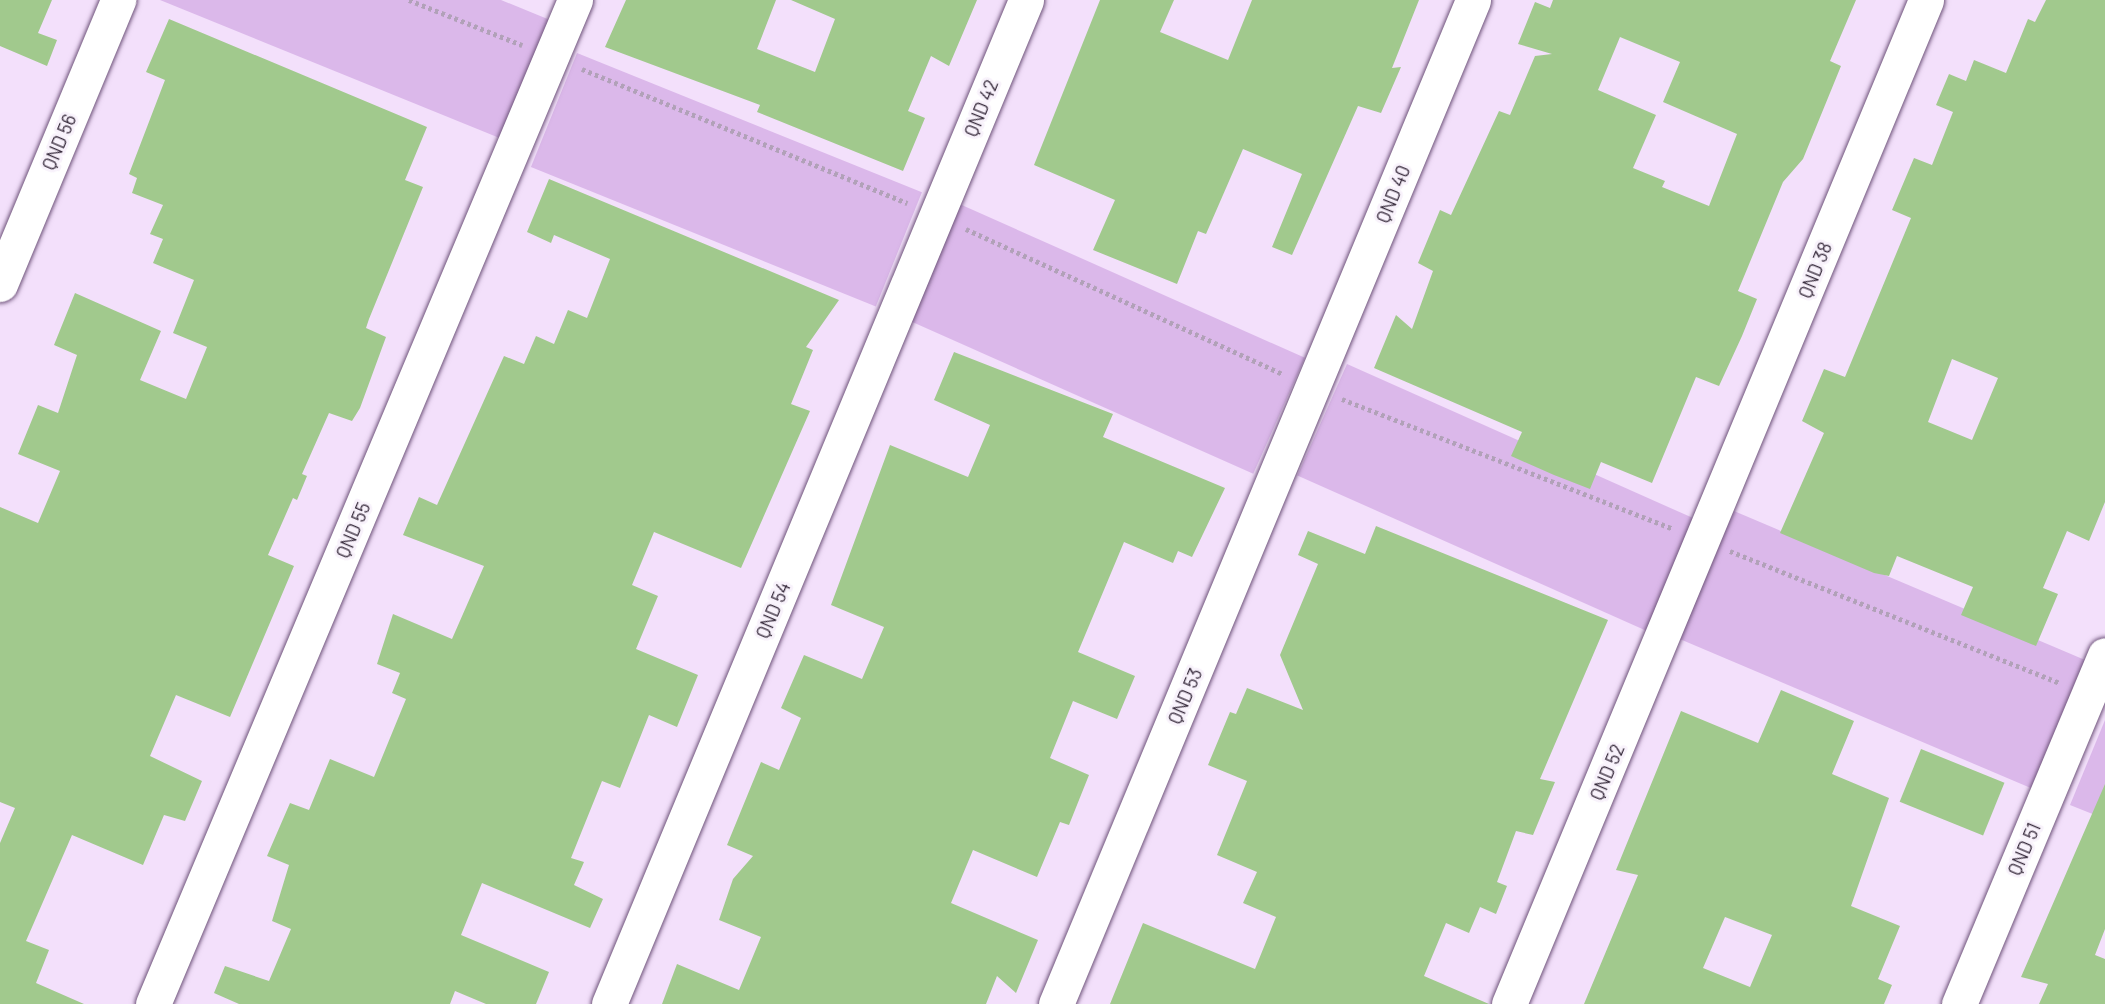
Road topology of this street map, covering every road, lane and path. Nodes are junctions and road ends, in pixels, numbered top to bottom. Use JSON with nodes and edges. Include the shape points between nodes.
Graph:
{"nodes":[{"id":1,"x":118,"y":0,"type":"edge"},
{"id":2,"x":409,"y":0,"type":"edge"},
{"id":3,"x":575,"y":0,"type":"edge"},
{"id":4,"x":1026,"y":0,"type":"edge"},
{"id":5,"x":1473,"y":0,"type":"edge"},
{"id":6,"x":1926,"y":0,"type":"edge"},
{"id":7,"x":552,"y":57,"type":"junction"},
{"id":8,"x":937,"y":215,"type":"junction"},
{"id":9,"x":0,"y":284,"type":"edge"},
{"id":10,"x":1313,"y":388,"type":"junction"},
{"id":11,"x":1704,"y":541,"type":"junction"},
{"id":12,"x":2105,"y":655,"type":"edge"},
{"id":13,"x":2089,"y":694,"type":"junction"},
{"id":14,"x":153,"y":1004,"type":"edge"},
{"id":15,"x":609,"y":1004,"type":"edge"},
{"id":16,"x":1056,"y":1004,"type":"edge"},
{"id":17,"x":1509,"y":1004,"type":"edge"},
{"id":18,"x":1959,"y":1004,"type":"edge"}],
"edges":[{"from":1,"to":9,"type":"street","name":"QND 56"},
{"from":2,"to":7,"type":"path"},
{"from":3,"to":7,"type":"street","name":"QND 55"},
{"from":4,"to":8,"type":"street","name":"QND 42"},
{"from":5,"to":10,"type":"street","name":"QND 40"},
{"from":6,"to":11,"type":"street","name":"QND 38"},
{"from":7,"to":8,"type":"path"},
{"from":7,"to":14,"type":"street","name":"QND 55"},
{"from":8,"to":10,"type":"path"},
{"from":8,"to":15,"type":"street","name":"QND 54"},
{"from":10,"to":11,"type":"path"},
{"from":10,"to":16,"type":"street","name":"QND 53"},
{"from":11,"to":13,"type":"path"},
{"from":11,"to":17,"type":"street","name":"QND 52"},
{"from":12,"to":13,"type":"street","name":"QND 51"},
{"from":13,"to":18,"type":"street","name":"QND 51"}]}
